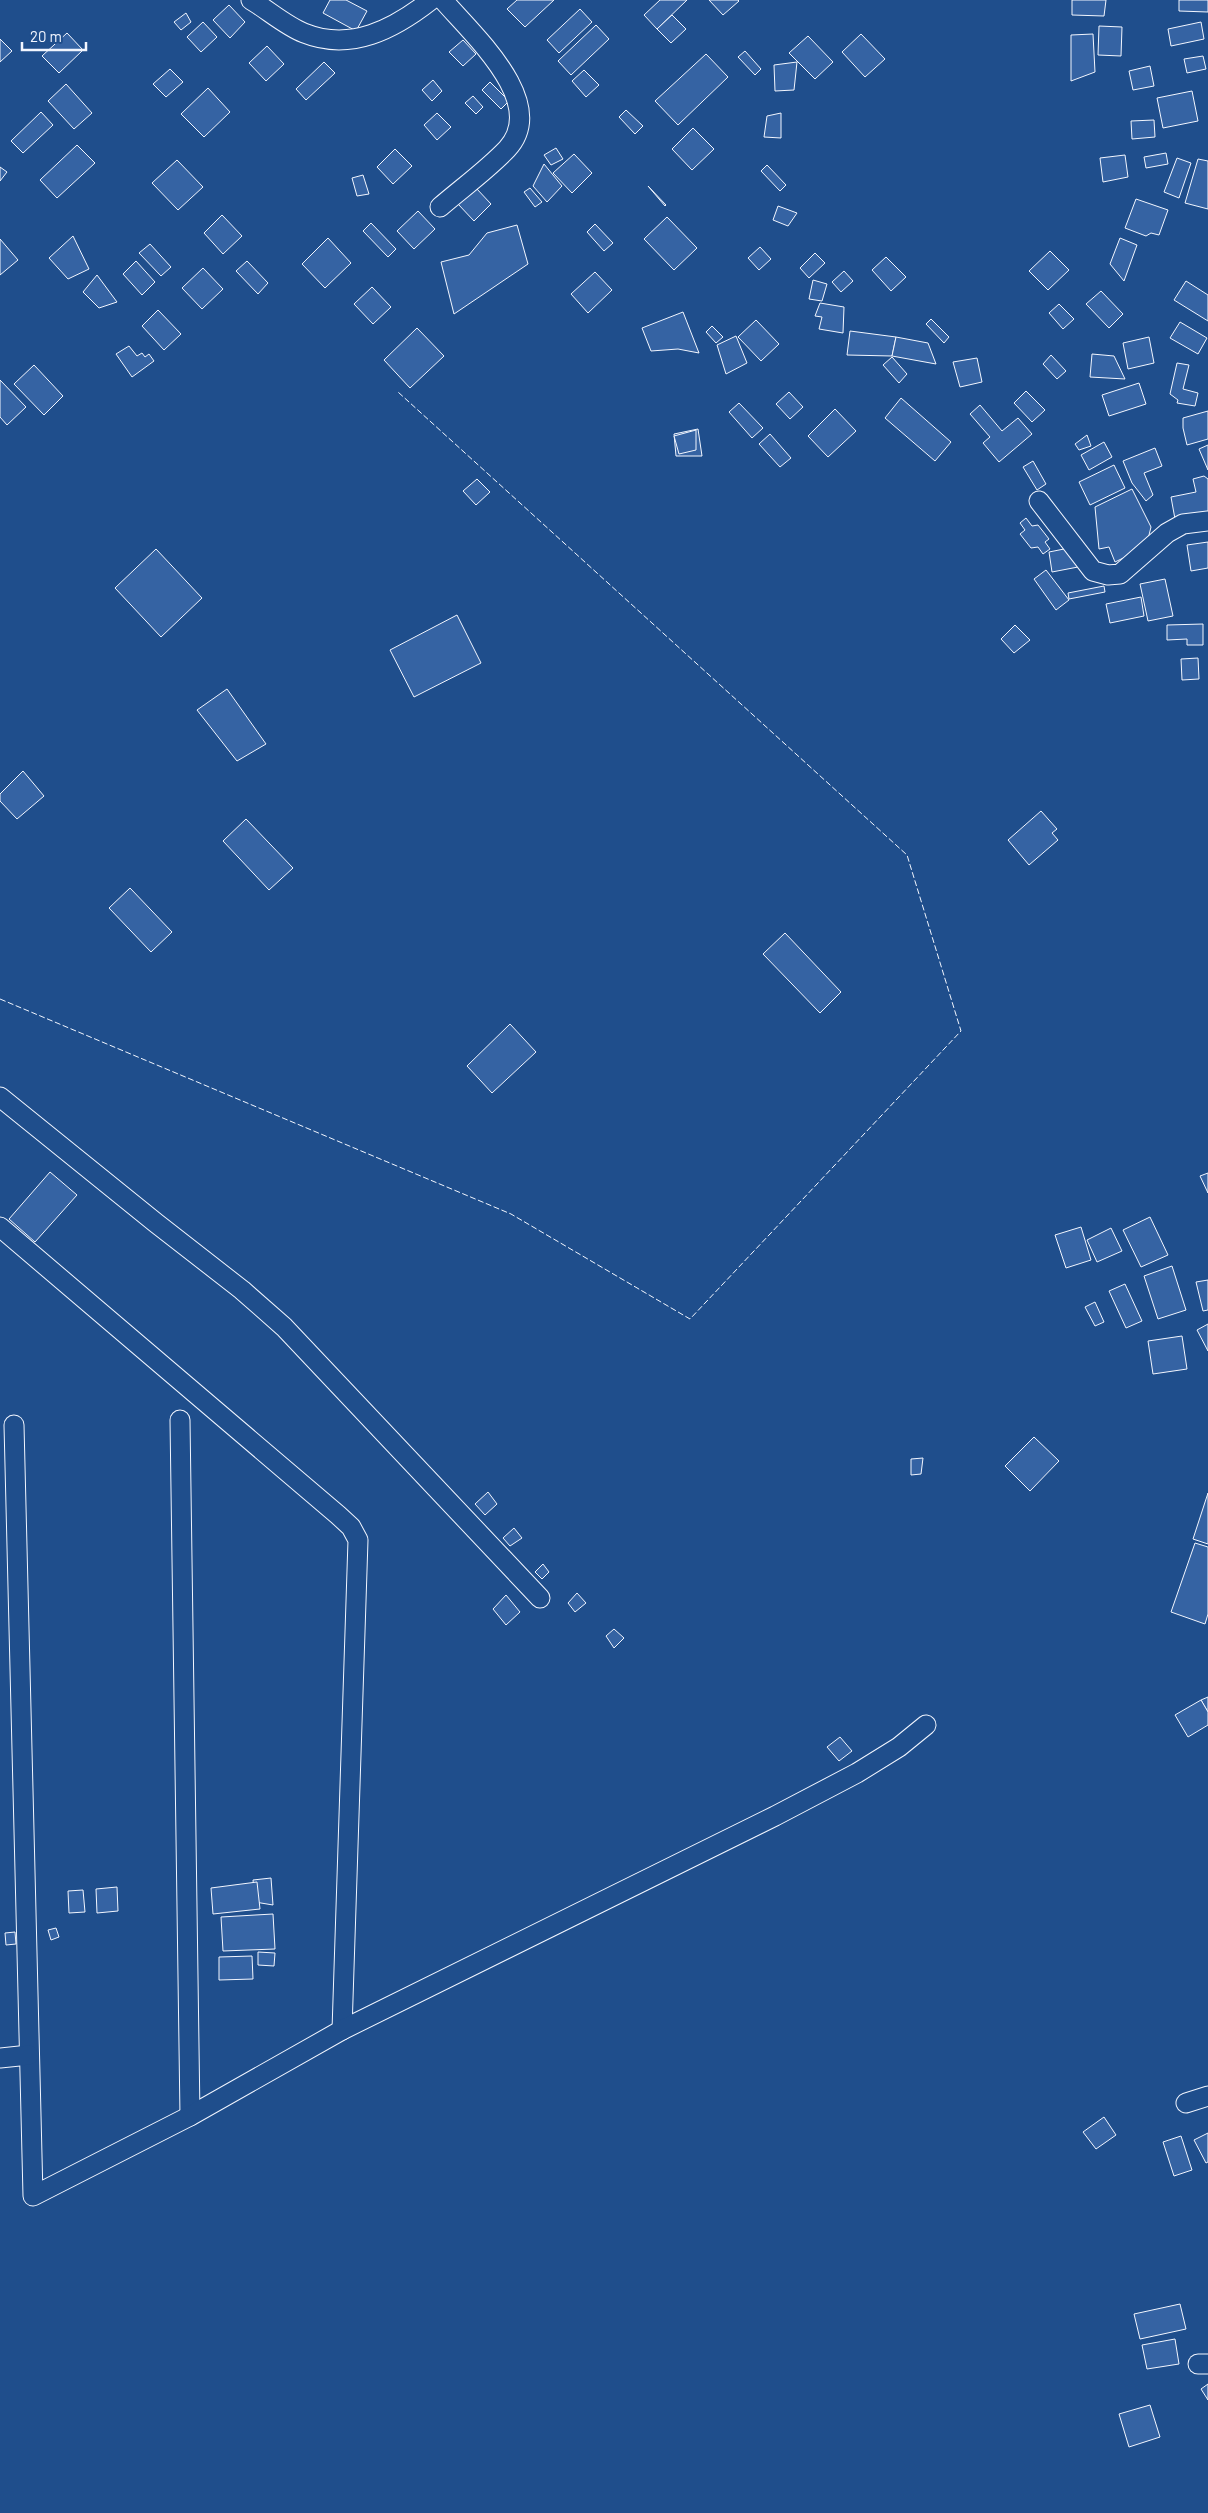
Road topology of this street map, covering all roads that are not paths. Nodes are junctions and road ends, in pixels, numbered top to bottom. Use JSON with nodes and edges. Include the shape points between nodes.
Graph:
{"nodes":[{"id":1,"x":252,"y":0,"type":"edge"},
{"id":2,"x":431,"y":0,"type":"edge"},
{"id":3,"x":443,"y":0,"type":"edge"},
{"id":4,"x":440,"y":207,"type":"dead end"},
{"id":5,"x":1039,"y":500,"type":"dead end"},
{"id":6,"x":1208,"y":521,"type":"edge"},
{"id":7,"x":0,"y":1097,"type":"edge"},
{"id":8,"x":0,"y":1227,"type":"edge"},
{"id":9,"x":180,"y":1420,"type":"dead end"},
{"id":10,"x":14,"y":1425,"type":"dead end"},
{"id":11,"x":540,"y":1598,"type":"dead end"},
{"id":12,"x":926,"y":1725,"type":"dead end"},
{"id":13,"x":342,"y":2030,"type":"junction"},
{"id":14,"x":29,"y":2055,"type":"junction"},
{"id":15,"x":0,"y":2058,"type":"edge"},
{"id":16,"x":1208,"y":2096,"type":"edge"},
{"id":17,"x":1186,"y":2103,"type":"dead end"},
{"id":18,"x":190,"y":2116,"type":"junction"}],
"edges":[{"from":1,"to":2,"type":"street","via":[[303,33],[340,42],[376,34],[406,19]]},
{"from":3,"to":4,"type":"street","via":[[507,76],[518,101],[521,125],[508,149]]},
{"from":5,"to":6,"type":"street","via":[[1094,571],[1108,575],[1120,574],[1167,533],[1183,524]]},
{"from":7,"to":11,"type":"street","via":[[284,1327]]},
{"from":8,"to":13,"type":"street","via":[[338,1515],[351,1527],[358,1540]]},
{"from":9,"to":18,"type":"street"},
{"from":10,"to":14,"type":"street"},
{"from":12,"to":13,"type":"street","via":[[899,1747],[857,1773],[775,1816]]},
{"from":13,"to":18,"type":"street"},
{"from":14,"to":15,"type":"street"},
{"from":14,"to":18,"type":"street","via":[[33,2196]]},
{"from":16,"to":17,"type":"street"}]}
